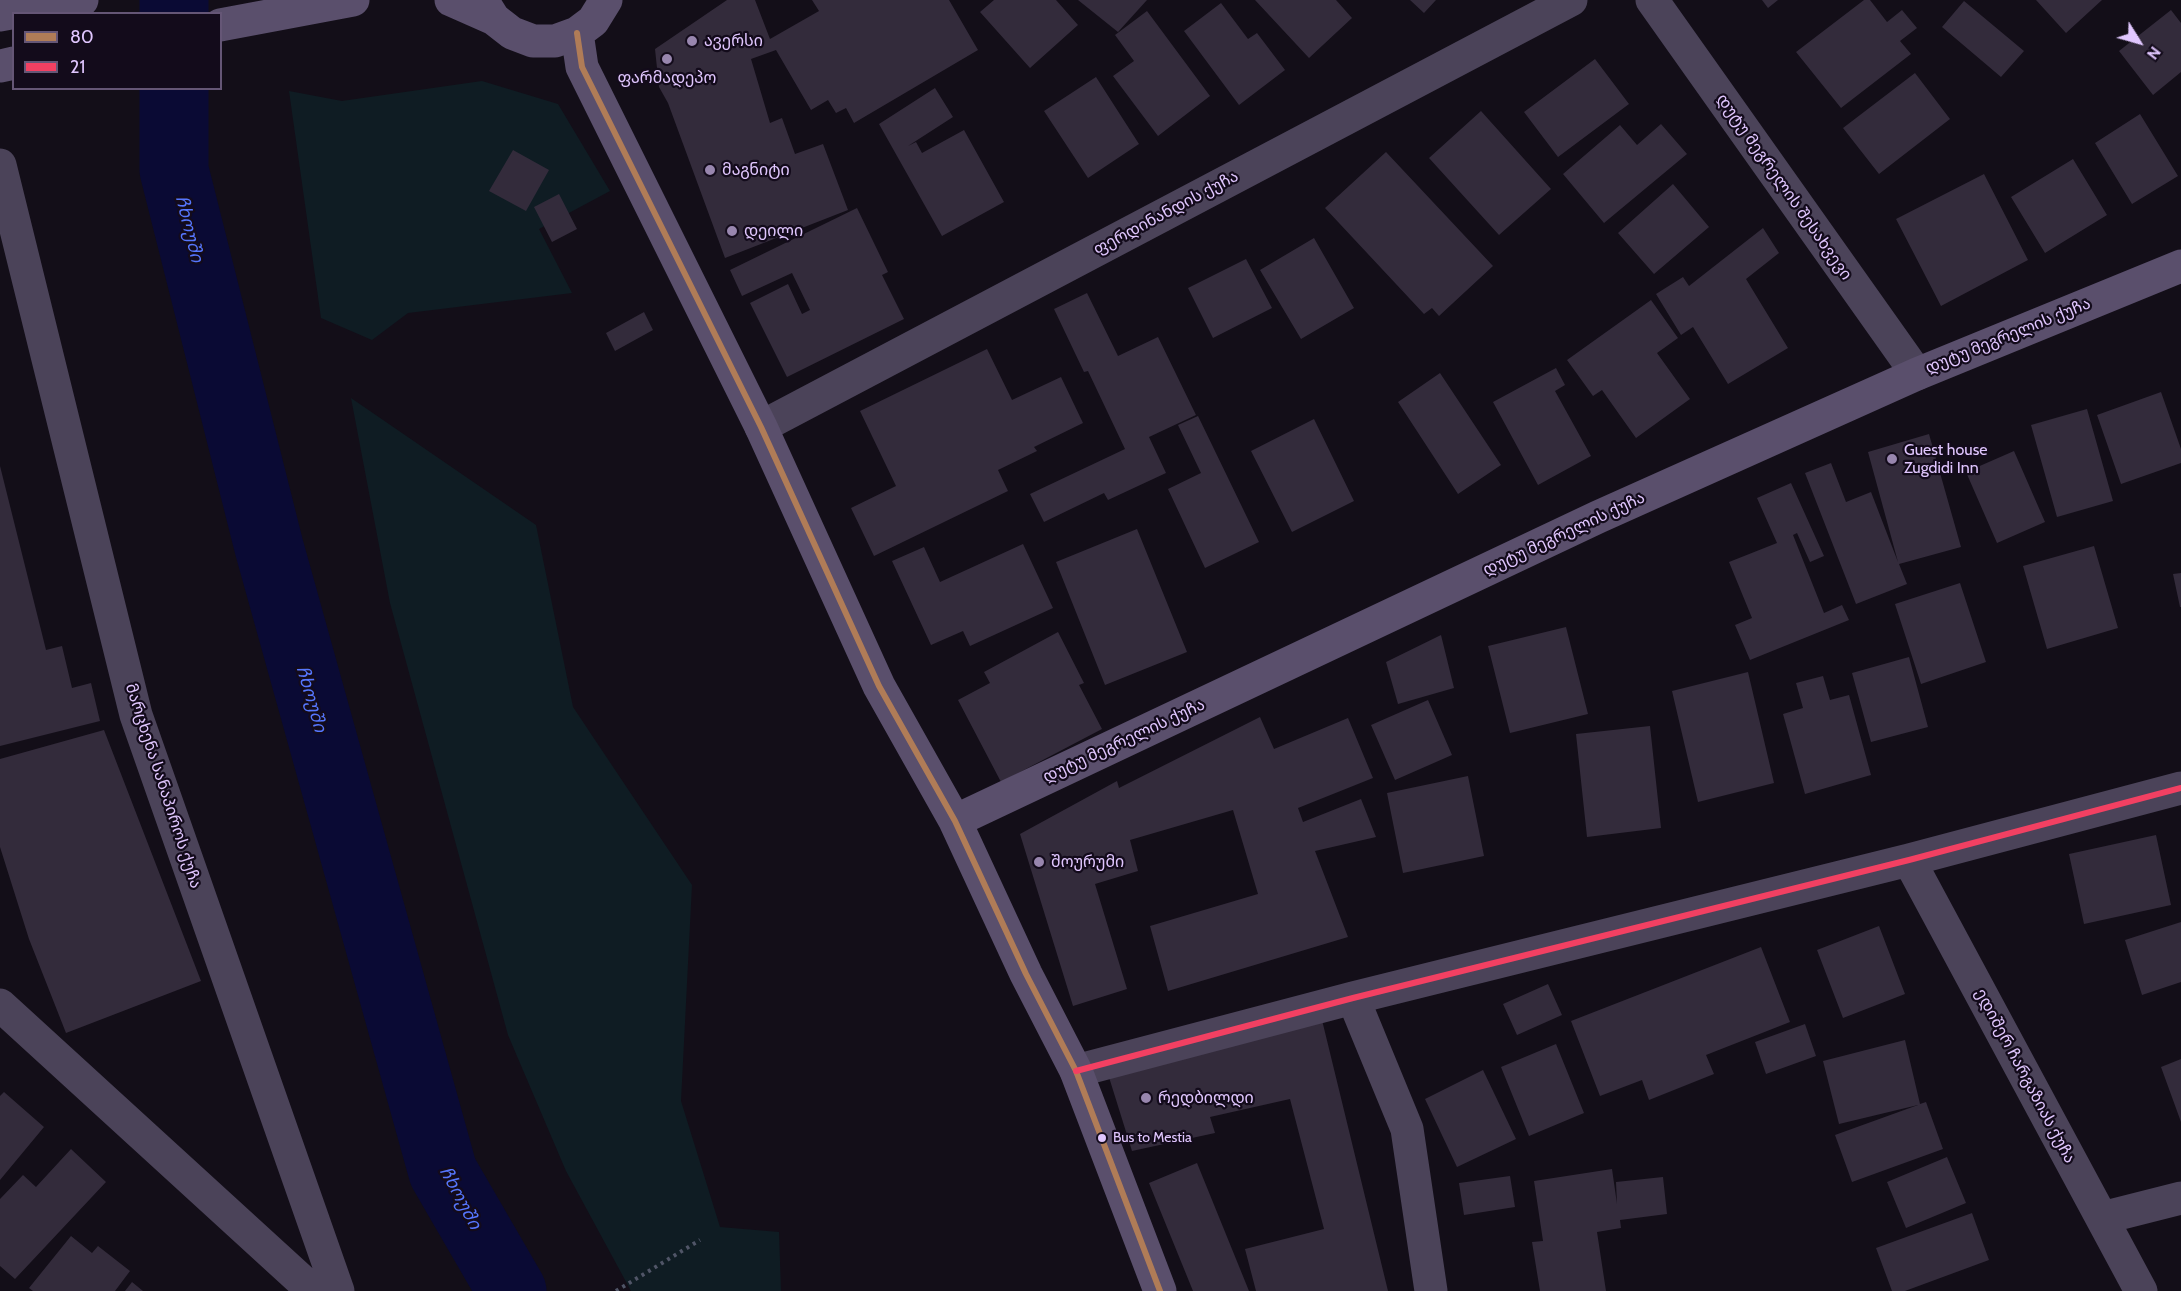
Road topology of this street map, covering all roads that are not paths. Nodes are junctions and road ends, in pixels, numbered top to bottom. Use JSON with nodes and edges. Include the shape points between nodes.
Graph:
{"nodes":[{"id":1,"x":82,"y":0,"type":"edge"},
{"id":2,"x":353,"y":0,"type":"edge"},
{"id":3,"x":451,"y":0,"type":"edge"},
{"id":4,"x":606,"y":0,"type":"edge"},
{"id":5,"x":1571,"y":0,"type":"edge"},
{"id":6,"x":1652,"y":0,"type":"edge"},
{"id":7,"x":488,"y":10,"type":"edge"},
{"id":8,"x":16,"y":12,"type":"edge"},
{"id":9,"x":222,"y":25,"type":"edge"},
{"id":10,"x":577,"y":33,"type":"junction"},
{"id":11,"x":0,"y":165,"type":"edge"},
{"id":12,"x":2181,"y":266,"type":"edge"},
{"id":13,"x":1917,"y":374,"type":"junction"},
{"id":14,"x":761,"y":427,"type":"junction"},
{"id":15,"x":2181,"y":788,"type":"edge"},
{"id":16,"x":955,"y":821,"type":"junction"},
{"id":17,"x":1909,"y":860,"type":"junction"},
{"id":18,"x":1353,"y":998,"type":"junction"},
{"id":19,"x":0,"y":1005,"type":"edge"},
{"id":20,"x":1077,"y":1071,"type":"junction"},
{"id":21,"x":2181,"y":1198,"type":"edge"},
{"id":22,"x":2102,"y":1218,"type":"junction"},
{"id":23,"x":313,"y":1291,"type":"edge"},
{"id":24,"x":338,"y":1291,"type":"edge"},
{"id":25,"x":1160,"y":1291,"type":"edge"},
{"id":26,"x":1431,"y":1291,"type":"edge"},
{"id":27,"x":2141,"y":1291,"type":"edge"}],
"edges":[{"from":1,"to":8,"type":"street"},
{"from":2,"to":9,"type":"street"},
{"from":3,"to":7,"type":"street"},
{"from":4,"to":10,"type":"street","via":[[593,21]]},
{"from":5,"to":14,"type":"street","name":"ფერდინანდის ქუჩა"},
{"from":6,"to":13,"type":"street","name":"დუტუ მეგრელის შესახვევი"},
{"from":7,"to":10,"type":"street","via":[[512,33],[533,41],[555,41]]},
{"from":10,"to":14,"type":"street","via":[[582,67]]},
{"from":11,"to":24,"type":"street","name":"მარცხენა სანაპიროს ქუჩა","via":[[136,715]]},
{"from":12,"to":13,"type":"street","name":"დუტუ მეგრელის ქუჩა"},
{"from":13,"to":16,"type":"street","name":"დუტუ მეგრელის ქუჩა","via":[[1598,517]]},
{"from":14,"to":16,"type":"street","via":[[879,686]]},
{"from":15,"to":17,"type":"street"},
{"from":16,"to":20,"type":"street","via":[[1026,974]]},
{"from":17,"to":18,"type":"street"},
{"from":17,"to":22,"type":"street","name":"ედიშერ ჩარგაზიას ქუჩა"},
{"from":18,"to":20,"type":"street"},
{"from":18,"to":26,"type":"street","via":[[1407,1129]]},
{"from":19,"to":23,"type":"street"},
{"from":20,"to":25,"type":"street"},
{"from":21,"to":22,"type":"street"},
{"from":22,"to":27,"type":"street","name":"ედიშერ ჩარგაზიას ქუჩა"}]}
